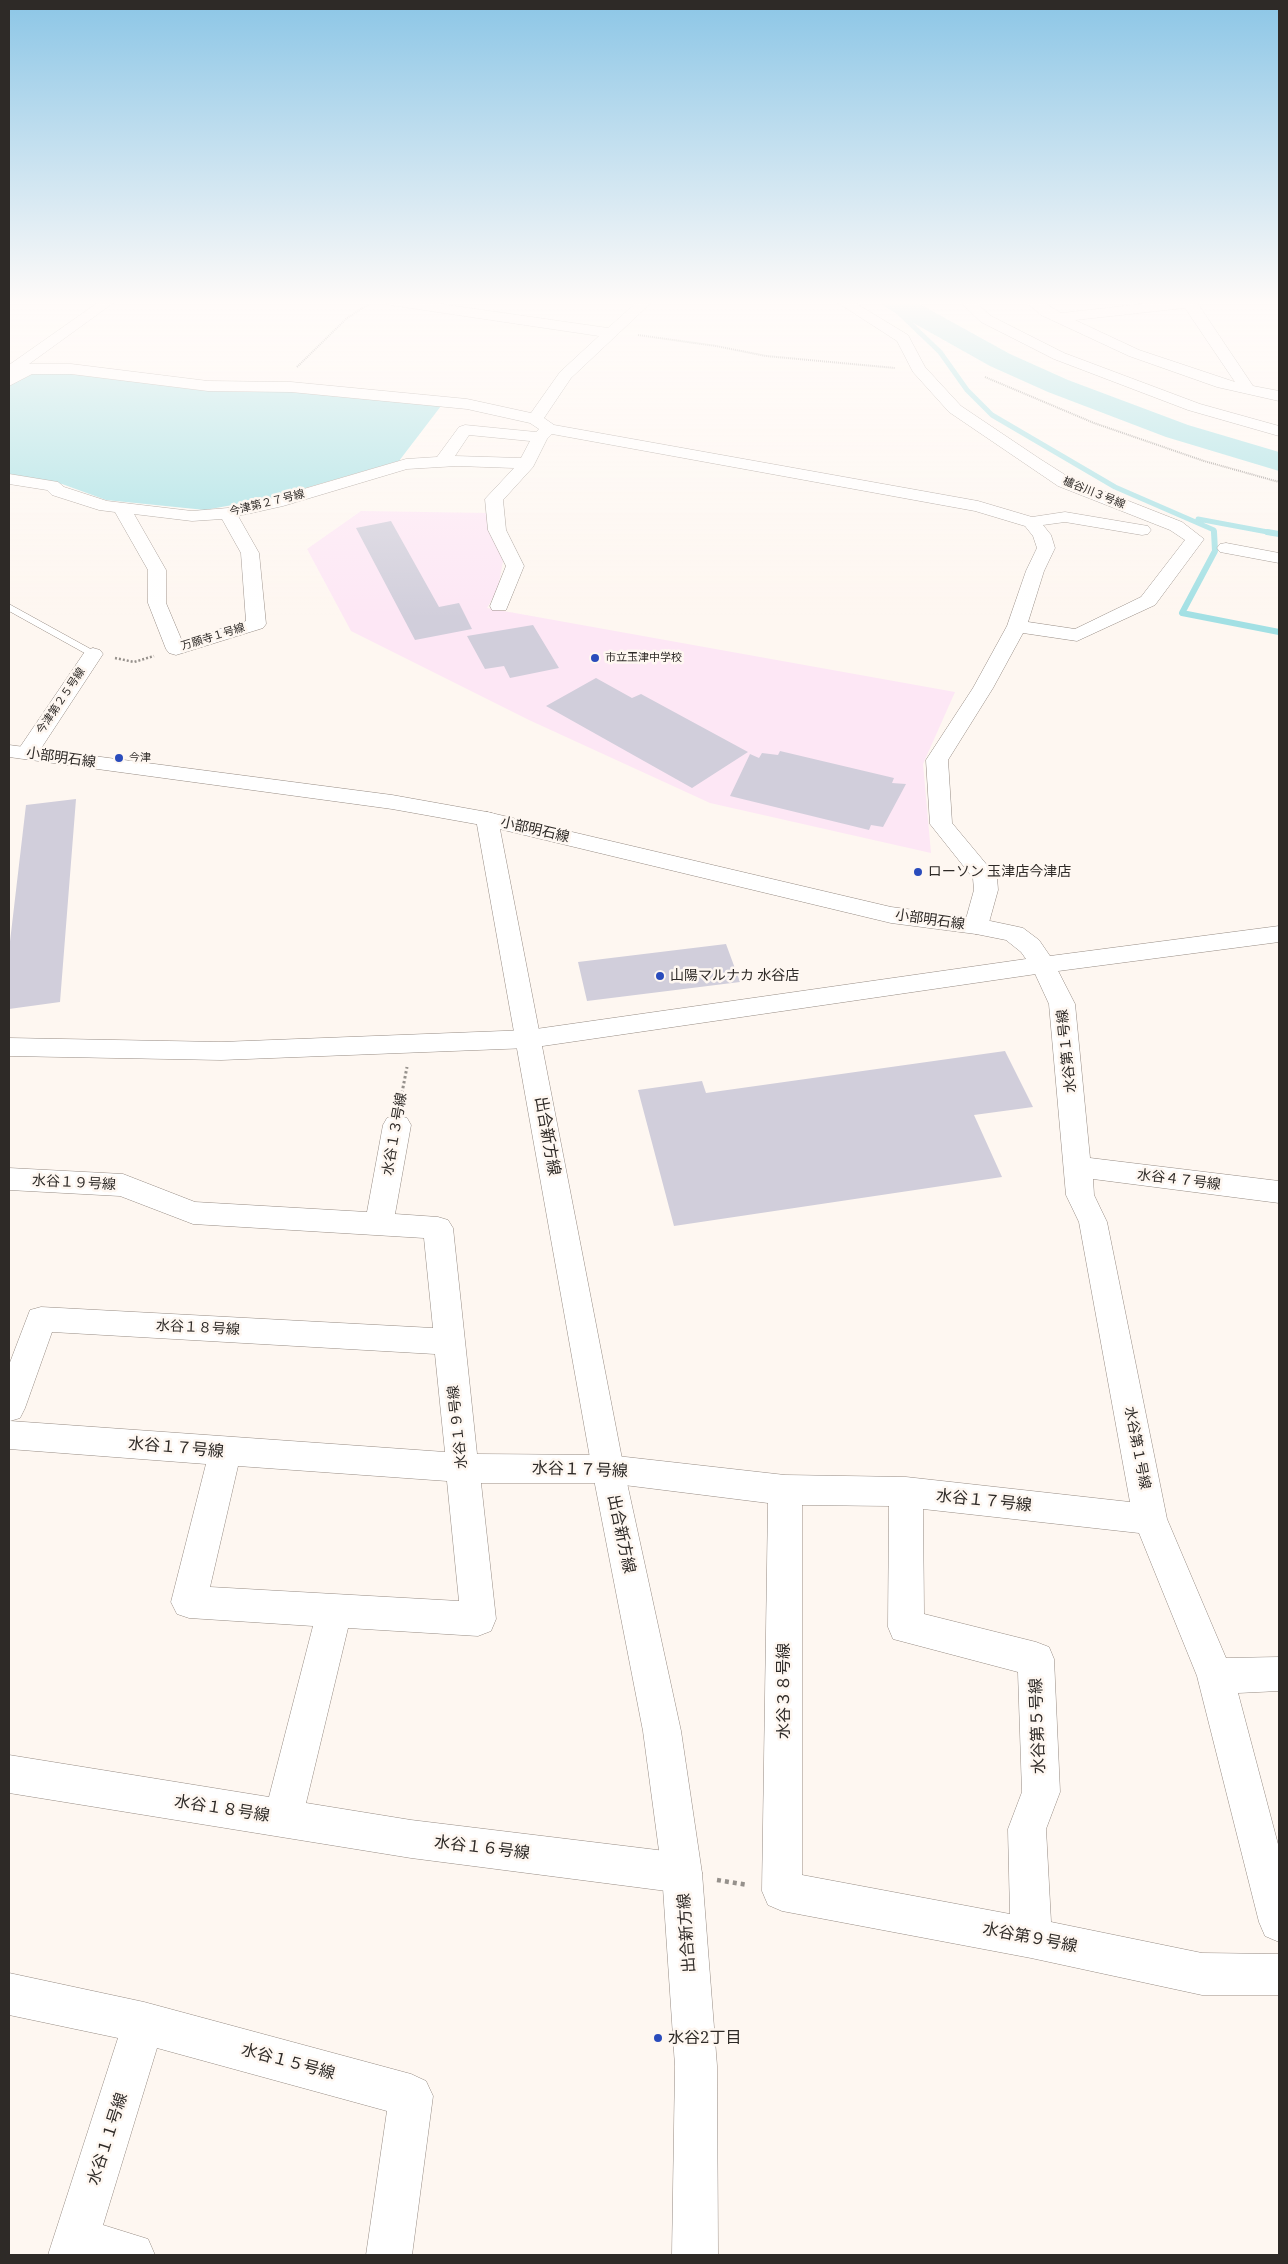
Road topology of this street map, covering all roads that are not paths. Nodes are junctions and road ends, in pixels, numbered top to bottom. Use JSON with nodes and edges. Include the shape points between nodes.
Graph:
{"nodes":[{"id":1,"x":475,"y":407,"type":"edge"},
{"id":2,"x":551,"y":407,"type":"edge"},
{"id":3,"x":953,"y":407,"type":"edge"},
{"id":4,"x":1193,"y":407,"type":"edge"},
{"id":5,"x":542,"y":428,"type":"junction"},
{"id":6,"x":1279,"y":431,"type":"edge"},
{"id":7,"x":442,"y":462,"type":"junction"},
{"id":8,"x":527,"y":463,"type":"junction"},
{"id":9,"x":9,"y":479,"type":"edge"},
{"id":10,"x":121,"y":508,"type":"junction"},
{"id":11,"x":228,"y":513,"type":"junction"},
{"id":12,"x":1031,"y":522,"type":"junction"},
{"id":13,"x":1142,"y":530,"type":"dead end"},
{"id":14,"x":1226,"y":548,"type":"dead end"},
{"id":15,"x":1279,"y":558,"type":"edge"},
{"id":16,"x":500,"y":606,"type":"dead end"},
{"id":17,"x":9,"y":607,"type":"edge"},
{"id":18,"x":1017,"y":626,"type":"junction"},
{"id":19,"x":93,"y":654,"type":"joint"},
{"id":20,"x":18,"y":752,"type":"edge"},
{"id":21,"x":487,"y":819,"type":"junction"},
{"id":22,"x":976,"y":926,"type":"junction"},
{"id":23,"x":1279,"y":934,"type":"edge"},
{"id":24,"x":1043,"y":965,"type":"junction"},
{"id":25,"x":529,"y":1039,"type":"junction"},
{"id":26,"x":9,"y":1047,"type":"edge"},
{"id":27,"x":396,"y":1125,"type":"road end"},
{"id":28,"x":1079,"y":1168,"type":"junction"},
{"id":29,"x":9,"y":1179,"type":"edge"},
{"id":30,"x":1279,"y":1192,"type":"edge"},
{"id":31,"x":379,"y":1224,"type":"junction"},
{"id":32,"x":449,"y":1342,"type":"junction"},
{"id":33,"x":9,"y":1408,"type":"edge"},
{"id":34,"x":9,"y":1435,"type":"edge"},
{"id":35,"x":225,"y":1452,"type":"junction"},
{"id":36,"x":462,"y":1468,"type":"junction"},
{"id":37,"x":608,"y":1469,"type":"junction"},
{"id":38,"x":785,"y":1490,"type":"junction"},
{"id":39,"x":906,"y":1492,"type":"junction"},
{"id":40,"x":1150,"y":1518,"type":"junction"},
{"id":41,"x":334,"y":1610,"type":"junction"},
{"id":42,"x":1279,"y":1674,"type":"edge"},
{"id":43,"x":1215,"y":1676,"type":"junction"},
{"id":44,"x":9,"y":1774,"type":"edge"},
{"id":45,"x":283,"y":1819,"type":"junction"},
{"id":46,"x":682,"y":1873,"type":"junction"},
{"id":47,"x":782,"y":1891,"type":"joint"},
{"id":48,"x":1279,"y":1922,"type":"edge"},
{"id":49,"x":1031,"y":1938,"type":"junction"},
{"id":50,"x":1279,"y":1975,"type":"edge"},
{"id":51,"x":9,"y":1994,"type":"edge"},
{"id":52,"x":144,"y":2023,"type":"junction"},
{"id":53,"x":73,"y":2248,"type":"edge"},
{"id":54,"x":132,"y":2255,"type":"edge"},
{"id":55,"x":389,"y":2255,"type":"edge"},
{"id":56,"x":695,"y":2255,"type":"edge"}],
"edges":[{"from":1,"to":5,"type":"street"},
{"from":2,"to":5,"type":"street"},
{"from":3,"to":18,"type":"street","name":"櫨谷川３号線","via":[[1064,482],[1176,526],[1195,539],[1148,601],[1077,635]]},
{"from":4,"to":6,"type":"street"},
{"from":5,"to":7,"type":"street","via":[[465,430]]},
{"from":5,"to":8,"type":"street"},
{"from":5,"to":12,"type":"street","via":[[978,506]]},
{"from":7,"to":8,"type":"street","name":"今津第２７号線"},
{"from":7,"to":11,"type":"street","name":"今津第２７号線","via":[[406,464]]},
{"from":8,"to":16,"type":"street","via":[[494,499],[497,530],[515,566]]},
{"from":9,"to":10,"type":"street","name":"今津第２７号線","via":[[52,486],[53,494]]},
{"from":10,"to":11,"type":"street","name":"今津第２７号線","via":[[192,516]]},
{"from":10,"to":11,"type":"street","name":"万願寺１号線","via":[[157,570],[158,603],[176,649],[256,624],[250,553]]},
{"from":12,"to":13,"type":"street","via":[[1065,517]]},
{"from":12,"to":18,"type":"street","via":[[1042,535],[1046,548]]},
{"from":14,"to":15,"type":"street"},
{"from":17,"to":19,"type":"lane","name":"今津第２５号線"},
{"from":18,"to":22,"type":"street","via":[[983,688],[937,760],[941,824],[985,876],[986,890]]},
{"from":19,"to":20,"type":"street","name":"今津第２５号線"},
{"from":20,"to":21,"type":"street","name":"小部明石線","via":[[382,801]]},
{"from":21,"to":22,"type":"street","name":"小部明石線","via":[[891,915]]},
{"from":21,"to":25,"type":"street","name":"出合新方線"},
{"from":22,"to":24,"type":"street","name":"小部明石線","via":[[1014,934],[1030,946]]},
{"from":23,"to":24,"type":"street"},
{"from":24,"to":25,"type":"street"},
{"from":24,"to":28,"type":"street","name":"水谷第１号線","via":[[1062,1004]]},
{"from":25,"to":26,"type":"street","via":[[221,1052]]},
{"from":25,"to":37,"type":"street","name":"出合新方線"},
{"from":27,"to":31,"type":"street","name":"水谷１３号線"},
{"from":28,"to":30,"type":"street","name":"水谷４７号線"},
{"from":28,"to":40,"type":"street","name":"水谷第１号線","via":[[1080,1195],[1094,1222]]},
{"from":29,"to":31,"type":"street","name":"水谷１９号線","via":[[124,1186],[193,1213]]},
{"from":31,"to":32,"type":"street","name":"水谷１９号線","via":[[438,1228]]},
{"from":32,"to":33,"type":"street","name":"水谷１８号線","via":[[41,1319]]},
{"from":32,"to":36,"type":"street","name":"水谷１９号線"},
{"from":34,"to":35,"type":"street","name":"水谷１７号線"},
{"from":35,"to":36,"type":"street","name":"水谷１７号線"},
{"from":35,"to":41,"type":"street","name":"水谷１９号線","via":[[189,1602]]},
{"from":36,"to":37,"type":"street","name":"水谷１７号線"},
{"from":36,"to":41,"type":"street","name":"水谷１９号線","via":[[478,1619]]},
{"from":37,"to":38,"type":"street","name":"水谷１７号線"},
{"from":37,"to":46,"type":"street","name":"出合新方線","via":[[662,1731]]},
{"from":38,"to":39,"type":"street","name":"水谷１７号線"},
{"from":38,"to":47,"type":"street","name":"水谷３８号線"},
{"from":39,"to":40,"type":"street","name":"水谷１７号線"},
{"from":39,"to":49,"type":"street","name":"水谷第５号線","via":[[906,1627],[1036,1659],[1041,1792],[1027,1829]]},
{"from":40,"to":43,"type":"street","name":"水谷第１号線"},
{"from":41,"to":45,"type":"street","name":"水谷１８号線"},
{"from":42,"to":43,"type":"street"},
{"from":43,"to":48,"type":"street","name":"水谷第１号線"},
{"from":44,"to":45,"type":"street","name":"水谷１８号線"},
{"from":45,"to":46,"type":"street","name":"水谷１６号線","via":[[411,1839]]},
{"from":46,"to":56,"type":"street","name":"出合新方線","via":[[696,2066]]},
{"from":47,"to":49,"type":"street","name":"水谷第９号線"},
{"from":49,"to":50,"type":"street","name":"水谷第９号線","via":[[1202,1974]]},
{"from":51,"to":52,"type":"street","name":"水谷１５号線"},
{"from":52,"to":53,"type":"street","name":"水谷１１号線"},
{"from":52,"to":55,"type":"street","name":"水谷１５号線","via":[[411,2096]]},
{"from":53,"to":54,"type":"street"}]}
